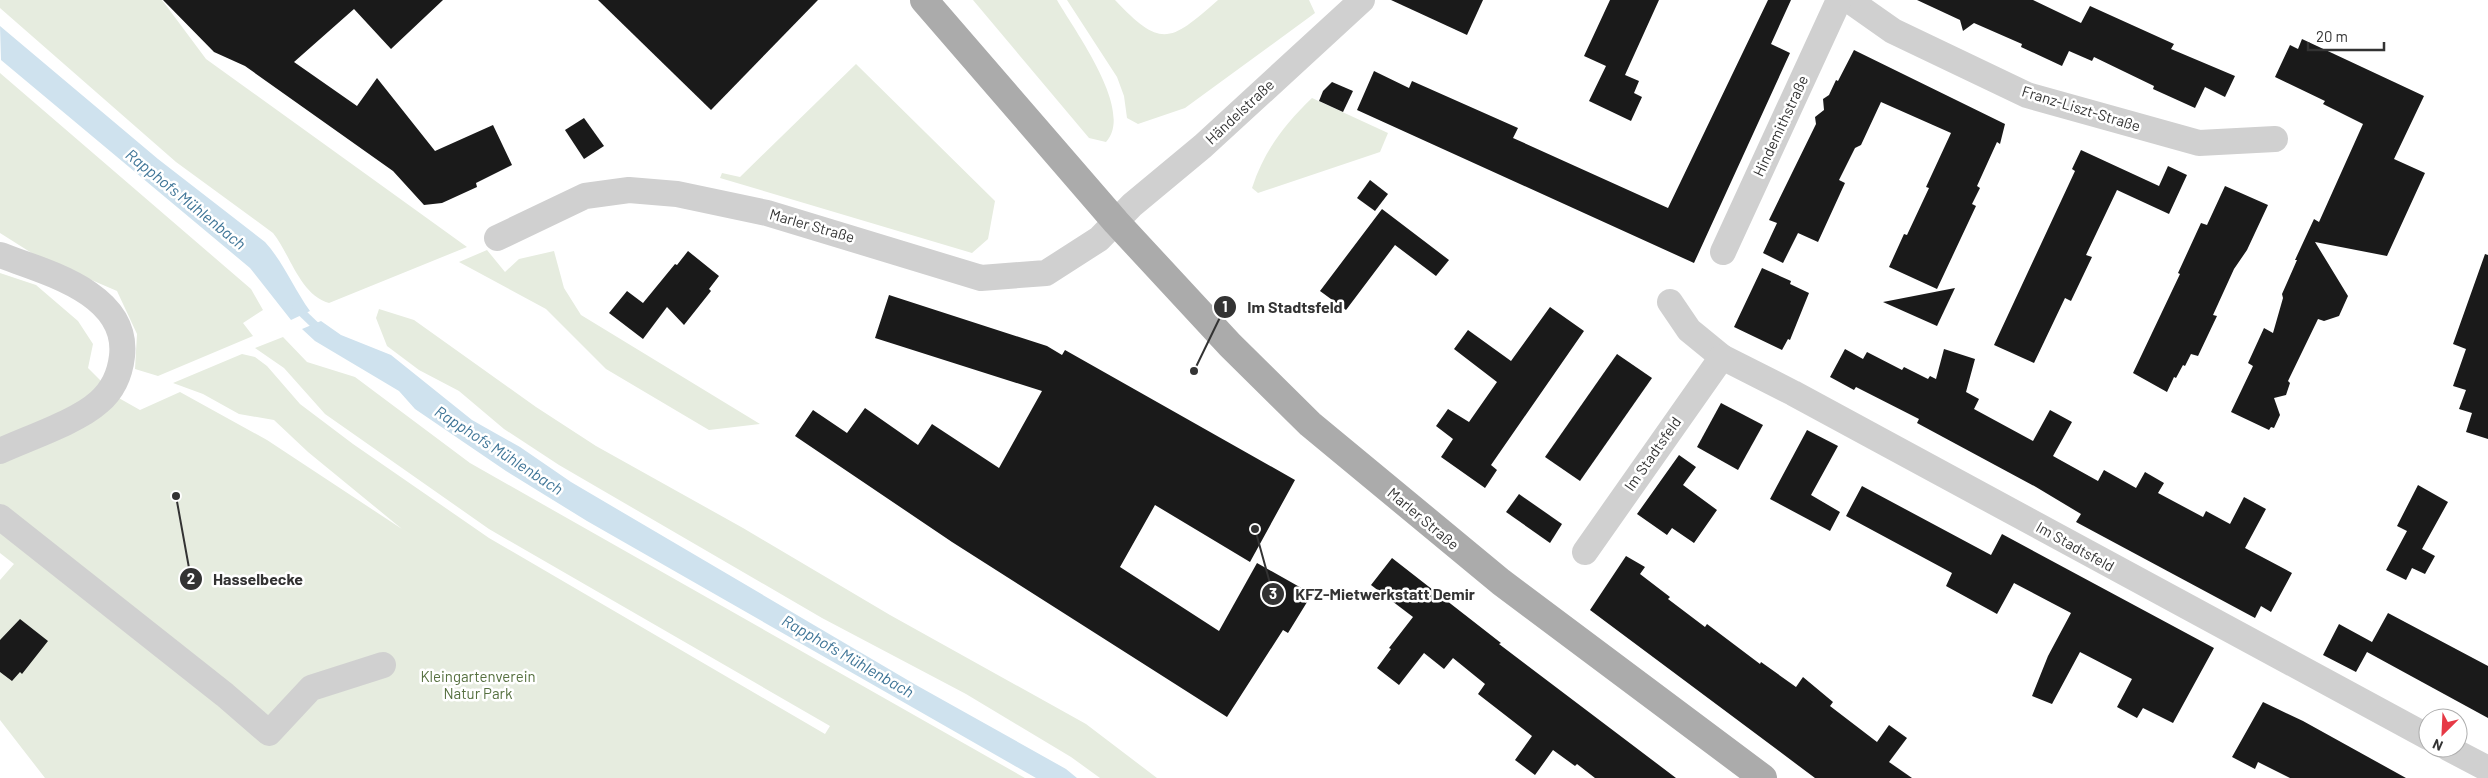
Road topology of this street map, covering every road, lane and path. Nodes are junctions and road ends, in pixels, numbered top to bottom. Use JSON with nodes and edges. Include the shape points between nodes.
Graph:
{"nodes":[{"id":1,"x":924,"y":0,"type":"edge"},
{"id":2,"x":1362,"y":0,"type":"edge"},
{"id":3,"x":1839,"y":0,"type":"edge"},
{"id":4,"x":1849,"y":0,"type":"edge"},
{"id":5,"x":2275,"y":139,"type":"dead end"},
{"id":6,"x":1116,"y":222,"type":"junction"},
{"id":7,"x":497,"y":238,"type":"dead end"},
{"id":8,"x":1723,"y":252,"type":"dead end"},
{"id":9,"x":0,"y":255,"type":"edge"},
{"id":10,"x":1670,"y":302,"type":"dead end"},
{"id":11,"x":1722,"y":357,"type":"junction"},
{"id":12,"x":0,"y":451,"type":"edge"},
{"id":13,"x":0,"y":517,"type":"edge"},
{"id":14,"x":1585,"y":552,"type":"dead end"},
{"id":15,"x":383,"y":665,"type":"dead end"},
{"id":16,"x":2418,"y":733,"type":"edge"},
{"id":17,"x":2467,"y":758,"type":"edge"},
{"id":18,"x":2488,"y":769,"type":"edge"},
{"id":19,"x":1763,"y":778,"type":"edge"}],
"edges":[{"from":1,"to":6,"type":"main road","name":"Marler Straße"},
{"from":2,"to":6,"type":"street","name":"Händelstraße"},
{"from":3,"to":8,"type":"street","name":"Hindemithstraße"},
{"from":4,"to":5,"type":"street","name":"Franz-Liszt-Straße","via":[[1893,32],[2027,94],[2199,143]]},
{"from":6,"to":7,"type":"street","name":"Marler Straße","via":[[1099,239],[1046,273],[981,278],[767,213],[677,194],[629,190],[585,196]]},
{"from":6,"to":19,"type":"main road","name":"Marler Straße","via":[[1230,345],[1310,424],[1501,582]]},
{"from":9,"to":12,"type":"street","via":[[48,273],[96,297],[120,330],[123,351],[120,371],[98,404]]},
{"from":10,"to":11,"type":"street","name":"Im Stadtsfeld","via":[[1689,330]]},
{"from":11,"to":14,"type":"street","name":"Im Stadtsfeld"},
{"from":11,"to":16,"type":"street","name":"Im Stadtsfeld"},
{"from":13,"to":15,"type":"street","via":[[269,733],[310,688]]},
{"from":17,"to":18,"type":"street"}]}
